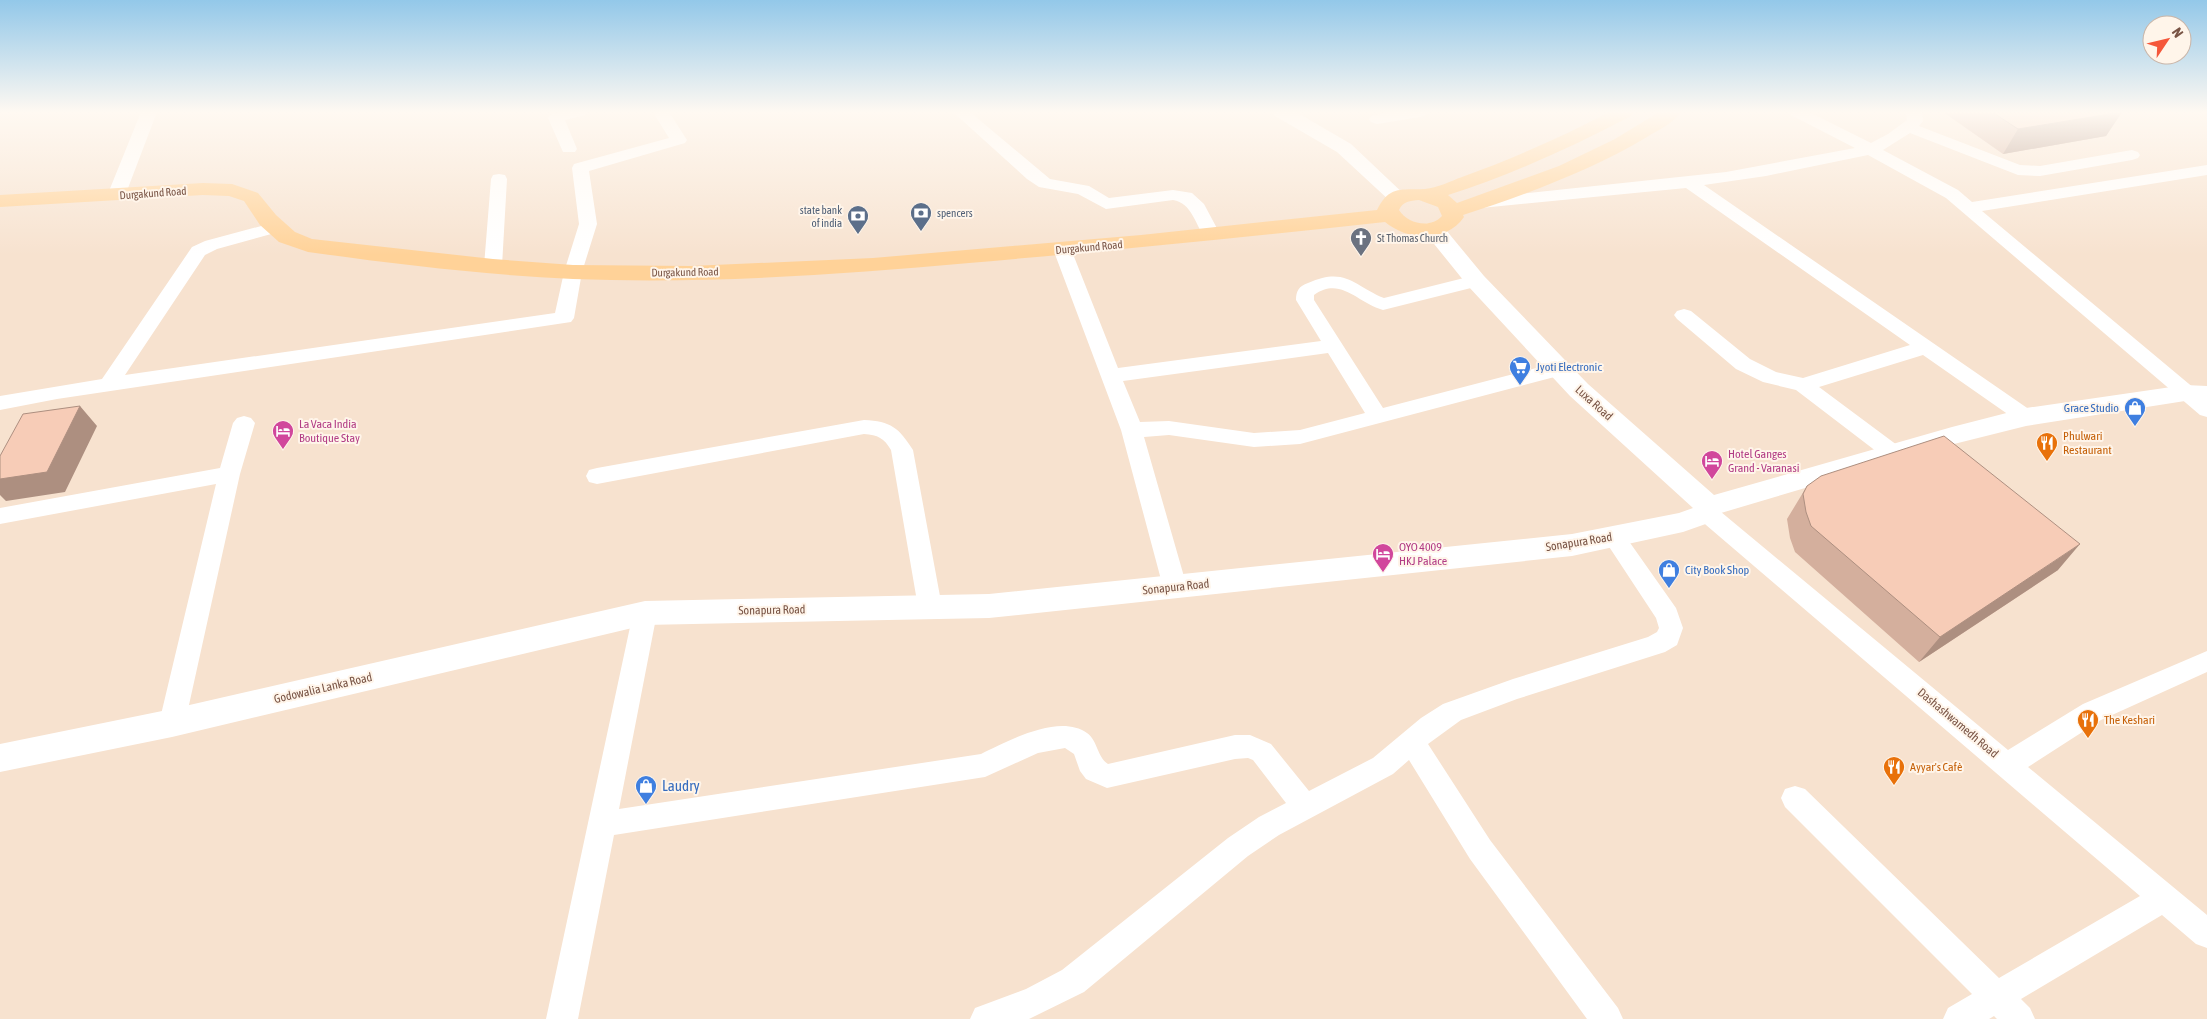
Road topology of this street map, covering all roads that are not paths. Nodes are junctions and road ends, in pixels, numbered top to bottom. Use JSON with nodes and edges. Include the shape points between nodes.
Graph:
{"nodes":[{"id":1,"x":130,"y":160,"type":"edge"},
{"id":2,"x":610,"y":160,"type":"edge"},
{"id":3,"x":1014,"y":160,"type":"edge"},
{"id":4,"x":1357,"y":160,"type":"edge"},
{"id":5,"x":1371,"y":160,"type":"edge"},
{"id":6,"x":1527,"y":160,"type":"edge"},
{"id":7,"x":1587,"y":160,"type":"edge"},
{"id":8,"x":1822,"y":160,"type":"edge"},
{"id":9,"x":1889,"y":160,"type":"edge"},
{"id":10,"x":1989,"y":160,"type":"edge"},
{"id":11,"x":2106,"y":160,"type":"edge"},
{"id":12,"x":2207,"y":170,"type":"edge"},
{"id":13,"x":500,"y":179,"type":"dead end"},
{"id":14,"x":1690,"y":183,"type":"junction"},
{"id":15,"x":116,"y":196,"type":"junction"},
{"id":16,"x":1406,"y":200,"type":"junction"},
{"id":17,"x":0,"y":201,"type":"edge"},
{"id":18,"x":1466,"y":207,"type":"junction"},
{"id":19,"x":1968,"y":208,"type":"junction"},
{"id":20,"x":276,"y":227,"type":"junction"},
{"id":21,"x":1433,"y":230,"type":"junction"},
{"id":22,"x":1211,"y":234,"type":"junction"},
{"id":23,"x":1062,"y":249,"type":"junction"},
{"id":24,"x":493,"y":266,"type":"junction"},
{"id":25,"x":574,"y":272,"type":"junction"},
{"id":26,"x":1476,"y":281,"type":"junction"},
{"id":27,"x":1684,"y":315,"type":"dead end"},
{"id":28,"x":1334,"y":346,"type":"junction"},
{"id":29,"x":1926,"y":348,"type":"junction"},
{"id":30,"x":1559,"y":369,"type":"junction"},
{"id":31,"x":1111,"y":376,"type":"junction"},
{"id":32,"x":109,"y":384,"type":"junction"},
{"id":33,"x":1804,"y":385,"type":"junction"},
{"id":34,"x":2196,"y":394,"type":"edge"},
{"id":35,"x":0,"y":403,"type":"edge"},
{"id":36,"x":2207,"y":410,"type":"edge"},
{"id":37,"x":1378,"y":416,"type":"junction"},
{"id":38,"x":2026,"y":417,"type":"junction"},
{"id":39,"x":244,"y":423,"type":"dead end"},
{"id":40,"x":1132,"y":430,"type":"junction"},
{"id":41,"x":1893,"y":453,"type":"junction"},
{"id":42,"x":229,"y":474,"type":"junction"},
{"id":43,"x":597,"y":476,"type":"dead end"},
{"id":44,"x":1706,"y":512,"type":"junction"},
{"id":45,"x":0,"y":516,"type":"edge"},
{"id":46,"x":1613,"y":536,"type":"junction"},
{"id":47,"x":1175,"y":587,"type":"junction"},
{"id":48,"x":930,"y":607,"type":"junction"},
{"id":49,"x":646,"y":613,"type":"junction"},
{"id":50,"x":2207,"y":661,"type":"edge"},
{"id":51,"x":172,"y":723,"type":"junction"},
{"id":52,"x":1412,"y":742,"type":"junction"},
{"id":53,"x":0,"y":758,"type":"edge"},
{"id":54,"x":2008,"y":765,"type":"junction"},
{"id":55,"x":1794,"y":798,"type":"dead end"},
{"id":56,"x":1305,"y":807,"type":"junction"},
{"id":57,"x":602,"y":824,"type":"junction"},
{"id":58,"x":2164,"y":898,"type":"junction"},
{"id":59,"x":2207,"y":934,"type":"edge"},
{"id":60,"x":1996,"y":997,"type":"junction"},
{"id":61,"x":993,"y":1018,"type":"edge"},
{"id":62,"x":562,"y":1019,"type":"edge"},
{"id":63,"x":1608,"y":1019,"type":"edge"},
{"id":64,"x":1959,"y":1019,"type":"edge"},
{"id":65,"x":2019,"y":1019,"type":"edge"}],
"edges":[{"from":1,"to":15,"type":"street"},
{"from":2,"to":25,"type":"street","via":[[580,168],[588,224]]},
{"from":3,"to":22,"type":"street","via":[[1045,183],[1074,187],[1106,204],[1172,195],[1186,197],[1195,204]]},
{"from":4,"to":16,"type":"street"},
{"from":5,"to":16,"type":"street"},
{"from":6,"to":16,"type":"main road","name":"Durgakund Road","via":[[1450,188]]},
{"from":7,"to":18,"type":"main road"},
{"from":8,"to":14,"type":"street"},
{"from":9,"to":19,"type":"street","via":[[1952,194]]},
{"from":10,"to":11,"type":"street","via":[[2018,170],[2040,171]]},
{"from":12,"to":19,"type":"street"},
{"from":13,"to":24,"type":"street"},
{"from":14,"to":18,"type":"street"},
{"from":14,"to":29,"type":"street"},
{"from":15,"to":17,"type":"main road","name":"Durgakund Road"},
{"from":15,"to":20,"type":"main road","name":"Durgakund Road","via":[[232,190],[251,197]]},
{"from":16,"to":18,"type":"main road","via":[[1444,201]]},
{"from":16,"to":21,"type":"main road","via":[[1395,220],[1412,228]]},
{"from":16,"to":22,"type":"main road","name":"Durgakund Road"},
{"from":18,"to":21,"type":"main road","via":[[1450,223]]},
{"from":19,"to":34,"type":"street"},
{"from":20,"to":24,"type":"main road","name":"Durgakund Road","via":[[287,237],[308,245]]},
{"from":20,"to":32,"type":"street","via":[[198,251]]},
{"from":21,"to":26,"type":"street","name":"Luxa Road"},
{"from":22,"to":23,"type":"main road","name":"Durgakund Road"},
{"from":23,"to":25,"type":"main road","name":"Durgakund Road","via":[[873,265],[691,273]]},
{"from":23,"to":31,"type":"street"},
{"from":24,"to":25,"type":"main road","name":"Durgakund Road"},
{"from":25,"to":32,"type":"street","via":[[564,318]]},
{"from":26,"to":28,"type":"street","via":[[1383,304],[1371,302],[1347,283],[1336,281],[1311,288],[1305,292],[1305,300]]},
{"from":26,"to":30,"type":"street","name":"Luxa Road"},
{"from":27,"to":33,"type":"street","via":[[1758,373]]},
{"from":28,"to":31,"type":"street"},
{"from":28,"to":37,"type":"street"},
{"from":29,"to":33,"type":"street"},
{"from":29,"to":38,"type":"street"},
{"from":30,"to":37,"type":"street"},
{"from":30,"to":44,"type":"street","name":"Luxa Road"},
{"from":31,"to":40,"type":"street"},
{"from":32,"to":35,"type":"street"},
{"from":33,"to":41,"type":"street"},
{"from":34,"to":36,"type":"street"},
{"from":34,"to":38,"type":"street","name":"Sonapura Road"},
{"from":37,"to":40,"type":"street","via":[[1279,440],[1254,440],[1169,428]]},
{"from":38,"to":41,"type":"street","name":"Sonapura Road"},
{"from":39,"to":42,"type":"street"},
{"from":40,"to":47,"type":"street"},
{"from":41,"to":44,"type":"street","name":"Sonapura Road"},
{"from":42,"to":45,"type":"street"},
{"from":42,"to":51,"type":"street"},
{"from":43,"to":48,"type":"street","via":[[864,427],[881,427],[894,436],[902,450]]},
{"from":44,"to":46,"type":"street","name":"Sonapura Road"},
{"from":44,"to":54,"type":"street","name":"Dashashwamedh Road"},
{"from":46,"to":47,"type":"street","name":"Sonapura Road","via":[[1572,545]]},
{"from":46,"to":52,"type":"street","via":[[1666,615],[1671,628],[1668,638],[1656,645],[1452,712]]},
{"from":47,"to":48,"type":"street","name":"Sonapura Road","via":[[989,606]]},
{"from":48,"to":49,"type":"street","name":"Sonapura Road"},
{"from":49,"to":51,"type":"street","name":"Godowalia Lanka Road"},
{"from":49,"to":57,"type":"street"},
{"from":50,"to":54,"type":"street","via":[[2092,712]]},
{"from":51,"to":53,"type":"street","name":"Godowalia Lanka Road"},
{"from":52,"to":56,"type":"street","via":[[1384,766]]},
{"from":52,"to":63,"type":"street","via":[[1490,864]]},
{"from":54,"to":58,"type":"street","name":"Dashashwamedh Road"},
{"from":55,"to":60,"type":"street"},
{"from":56,"to":57,"type":"street","via":[[1262,752],[1250,746],[1107,776],[1097,772],[1089,762],[1085,748],[1065,736],[1022,747],[985,765]]},
{"from":56,"to":61,"type":"street","via":[[1238,847],[1073,981]]},
{"from":57,"to":62,"type":"street"},
{"from":58,"to":59,"type":"street","name":"Dashashwamedh Road"},
{"from":58,"to":60,"type":"street"},
{"from":60,"to":64,"type":"street"},
{"from":60,"to":65,"type":"street"}]}
